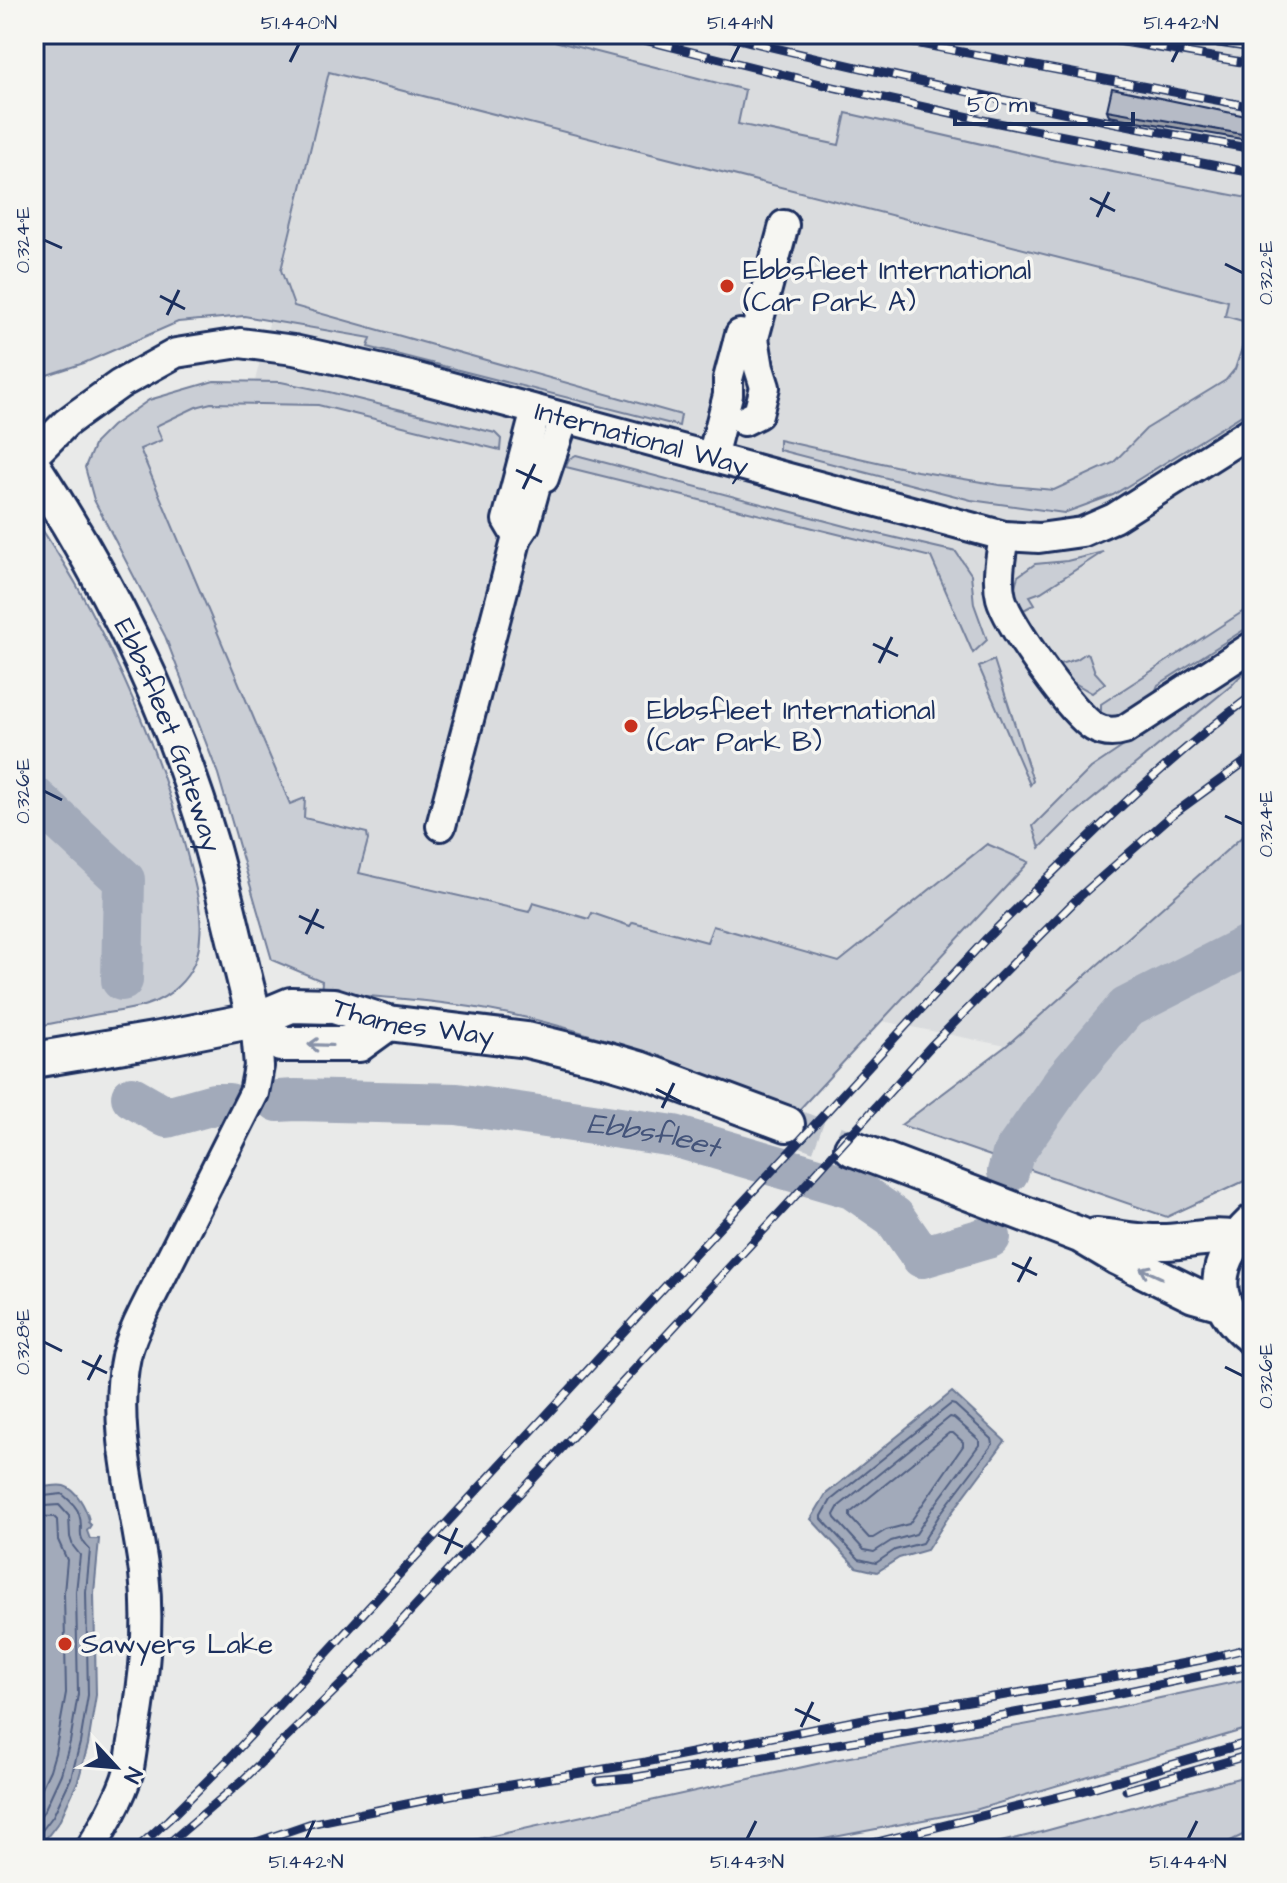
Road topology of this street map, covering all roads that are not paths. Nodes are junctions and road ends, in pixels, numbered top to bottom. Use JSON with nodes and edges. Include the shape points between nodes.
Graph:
{"nodes":[{"id":1,"x":784,"y":225,"type":"dead end"},
{"id":2,"x":751,"y":350,"type":"junction"},
{"id":3,"x":536,"y":410,"type":"junction"},
{"id":4,"x":564,"y":418,"type":"junction"},
{"id":5,"x":1253,"y":430,"type":"edge"},
{"id":6,"x":34,"y":455,"type":"edge"},
{"id":7,"x":722,"y":460,"type":"junction"},
{"id":8,"x":34,"y":468,"type":"edge"},
{"id":9,"x":1004,"y":536,"type":"junction"},
{"id":10,"x":517,"y":537,"type":"junction"},
{"id":11,"x":1253,"y":646,"type":"edge"},
{"id":12,"x":441,"y":826,"type":"dead end"},
{"id":13,"x":255,"y":1020,"type":"junction"},
{"id":14,"x":34,"y":1060,"type":"edge"},
{"id":15,"x":787,"y":1124,"type":"tunnel mouth"},
{"id":16,"x":852,"y":1148,"type":"tunnel mouth"},
{"id":17,"x":1245,"y":1230,"type":"edge"},
{"id":18,"x":1080,"y":1235,"type":"junction"},
{"id":19,"x":1223,"y":1300,"type":"junction"},
{"id":20,"x":1252,"y":1339,"type":"edge"},
{"id":21,"x":90,"y":1849,"type":"edge"}],
"edges":[{"from":1,"to":2,"type":"street"},
{"from":2,"to":7,"type":"street","via":[[741,381],[728,395]]},
{"from":2,"to":7,"type":"street","via":[[765,387],[758,414],[744,421]]},
{"from":3,"to":4,"type":"street","name":"International Way"},
{"from":3,"to":6,"type":"street","name":"International Way","via":[[410,376],[240,343],[176,353],[88,406]]},
{"from":3,"to":10,"type":"street","via":[[507,520]]},
{"from":4,"to":7,"type":"street","name":"International Way"},
{"from":4,"to":10,"type":"street"},
{"from":5,"to":9,"type":"street","name":"International Way","via":[[1114,518],[1082,532]]},
{"from":7,"to":9,"type":"street","name":"International Way"},
{"from":8,"to":13,"type":"main road","name":"Ebbsfleet Gateway","via":[[140,655],[181,752],[211,843]]},
{"from":9,"to":11,"type":"street","via":[[1000,583],[1009,617],[1085,721],[1100,730],[1124,730]]},
{"from":10,"to":12,"type":"street"},
{"from":13,"to":14,"type":"main road"},
{"from":13,"to":15,"type":"main road","name":"Thames Way","via":[[281,1044],[359,1044],[388,1023],[527,1040],[639,1069]]},
{"from":13,"to":21,"type":"street","via":[[259,1066],[254,1093],[144,1311],[125,1364],[124,1448],[144,1576],[146,1646],[127,1775]]},
{"from":16,"to":18,"type":"main road"},
{"from":17,"to":18,"type":"main road","via":[[1170,1242]]},
{"from":17,"to":19,"type":"main road","via":[[1224,1261]]},
{"from":19,"to":18,"type":"main road","one_way":true,"via":[[1194,1295]]},
{"from":19,"to":20,"type":"main road"}]}
